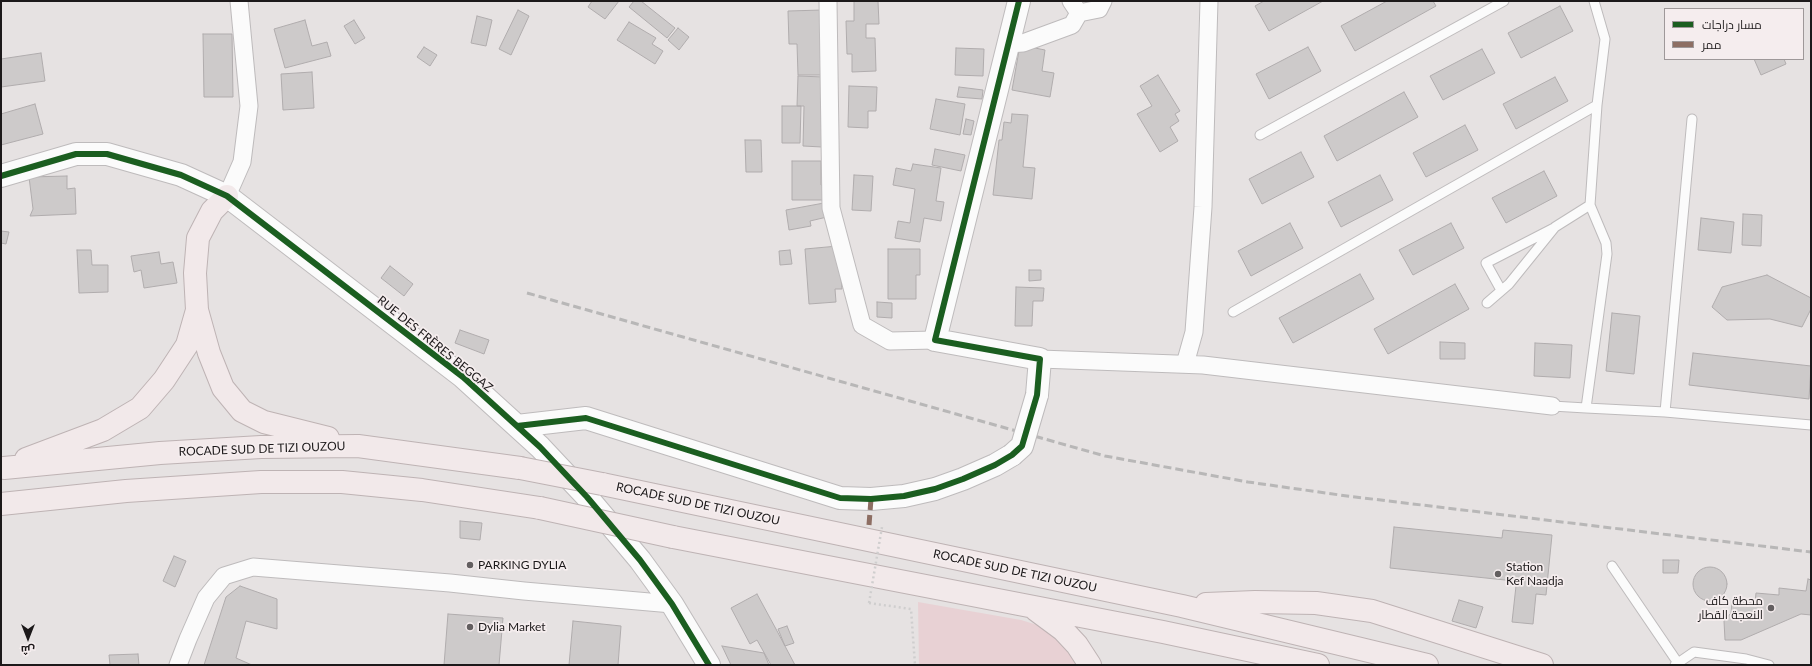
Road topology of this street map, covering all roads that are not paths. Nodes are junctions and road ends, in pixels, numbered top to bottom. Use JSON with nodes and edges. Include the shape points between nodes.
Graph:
{"nodes":[{"id":1,"x":239,"y":1,"type":"edge"},
{"id":2,"x":828,"y":1,"type":"edge"},
{"id":3,"x":1019,"y":1,"type":"edge"},
{"id":4,"x":1103,"y":1,"type":"edge"},
{"id":5,"x":1209,"y":1,"type":"edge"},
{"id":6,"x":1504,"y":1,"type":"edge"},
{"id":7,"x":1594,"y":1,"type":"edge"},
{"id":8,"x":1075,"y":7,"type":"edge"},
{"id":9,"x":1008,"y":44,"type":"junction"},
{"id":10,"x":1597,"y":105,"type":"junction"},
{"id":11,"x":1692,"y":119,"type":"dead end"},
{"id":12,"x":1260,"y":135,"type":"dead end"},
{"id":13,"x":1,"y":176,"type":"edge"},
{"id":14,"x":227,"y":196,"type":"junction"},
{"id":15,"x":1590,"y":205,"type":"junction"},
{"id":16,"x":1555,"y":227,"type":"junction"},
{"id":17,"x":1501,"y":290,"type":"junction"},
{"id":18,"x":1487,"y":303,"type":"dead end"},
{"id":19,"x":197,"y":310,"type":"junction"},
{"id":20,"x":1233,"y":312,"type":"dead end"},
{"id":21,"x":935,"y":340,"type":"junction"},
{"id":22,"x":1040,"y":359,"type":"junction"},
{"id":23,"x":1185,"y":364,"type":"junction"},
{"id":24,"x":1552,"y":406,"type":"joint"},
{"id":25,"x":1586,"y":408,"type":"junction"},
{"id":26,"x":1665,"y":412,"type":"junction"},
{"id":27,"x":1811,"y":425,"type":"edge"},
{"id":28,"x":516,"y":426,"type":"junction"},
{"id":29,"x":358,"y":446,"type":"junction"},
{"id":30,"x":3,"y":468,"type":"edge"},
{"id":31,"x":1,"y":504,"type":"edge"},
{"id":32,"x":1612,"y":566,"type":"dead end"},
{"id":33,"x":672,"y":604,"type":"junction"},
{"id":34,"x":1182,"y":606,"type":"junction"},
{"id":35,"x":1031,"y":607,"type":"junction"},
{"id":36,"x":1677,"y":664,"type":"edge"},
{"id":37,"x":178,"y":665,"type":"edge"},
{"id":38,"x":709,"y":665,"type":"edge"},
{"id":39,"x":1090,"y":665,"type":"edge"},
{"id":40,"x":1318,"y":665,"type":"edge"},
{"id":41,"x":1427,"y":665,"type":"edge"},
{"id":42,"x":1542,"y":665,"type":"edge"},
{"id":43,"x":1769,"y":665,"type":"edge"}],
"edges":[{"from":1,"to":14,"type":"street","via":[[249,106],[242,162]]},
{"from":2,"to":21,"type":"street","via":[[831,208],[862,325],[890,341]]},
{"from":3,"to":9,"type":"street"},
{"from":4,"to":8,"type":"street","via":[[1099,9]]},
{"from":5,"to":23,"type":"street","via":[[1203,207],[1194,332]]},
{"from":6,"to":12,"type":"lane"},
{"from":7,"to":10,"type":"lane","via":[[1605,39]]},
{"from":8,"to":9,"type":"street","via":[[1072,25],[1023,43]]},
{"from":9,"to":21,"type":"street"},
{"from":10,"to":15,"type":"lane"},
{"from":10,"to":20,"type":"lane"},
{"from":11,"to":26,"type":"lane"},
{"from":13,"to":14,"type":"street","name":"RUE DES FRÈRES BEGGAZ","via":[[76,154],[107,154],[181,175]]},
{"from":14,"to":19,"type":"highway","via":[[212,212],[198,238],[195,274]]},
{"from":14,"to":28,"type":"street","name":"RUE DES FRÈRES BEGGAZ","via":[[463,377]]},
{"from":15,"to":16,"type":"lane"},
{"from":15,"to":25,"type":"lane","via":[[1606,243],[1607,254]]},
{"from":16,"to":17,"type":"lane","via":[[1509,284]]},
{"from":16,"to":17,"type":"lane","via":[[1486,263]]},
{"from":17,"to":18,"type":"lane"},
{"from":19,"to":29,"type":"highway","via":[[209,353],[223,388],[242,411],[264,422]]},
{"from":19,"to":30,"type":"highway","via":[[187,345],[164,380],[140,408],[103,430]]},
{"from":21,"to":22,"type":"street"},
{"from":22,"to":23,"type":"street"},
{"from":22,"to":28,"type":"street","bridge":true,"via":[[1037,395],[1022,446],[995,466],[935,489],[904,496],[840,498],[586,418]]},
{"from":23,"to":24,"type":"street"},
{"from":24,"to":25,"type":"lane"},
{"from":25,"to":26,"type":"lane"},
{"from":26,"to":27,"type":"lane"},
{"from":28,"to":33,"type":"street","name":"RUE DES FRÈRES BEGGAZ","via":[[540,446],[587,497],[640,560]]},
{"from":29,"to":30,"type":"highway","name":"ROCADE SUD DE TIZI OUZOU","via":[[261,446]]},
{"from":29,"to":34,"type":"highway","name":"ROCADE SUD DE TIZI OUZOU","bridge":true,"via":[[520,468]]},
{"from":31,"to":35,"type":"highway","bridge":true,"via":[[126,491],[253,482],[335,482],[422,490],[540,508]]},
{"from":32,"to":36,"type":"lane"},
{"from":33,"to":37,"type":"street","via":[[450,582],[253,567],[224,576],[206,598]]},
{"from":33,"to":38,"type":"street","name":"RUE DES FRÈRES BEGGAZ"},
{"from":34,"to":41,"type":"highway","name":"ROCADE SUD DE TIZI OUZOU"},
{"from":34,"to":42,"type":"highway","via":[[1255,602],[1316,603],[1372,611]]},
{"from":35,"to":39,"type":"highway","via":[[1063,630]]},
{"from":35,"to":40,"type":"highway"},
{"from":36,"to":43,"type":"lane","via":[[1694,652]]}]}
